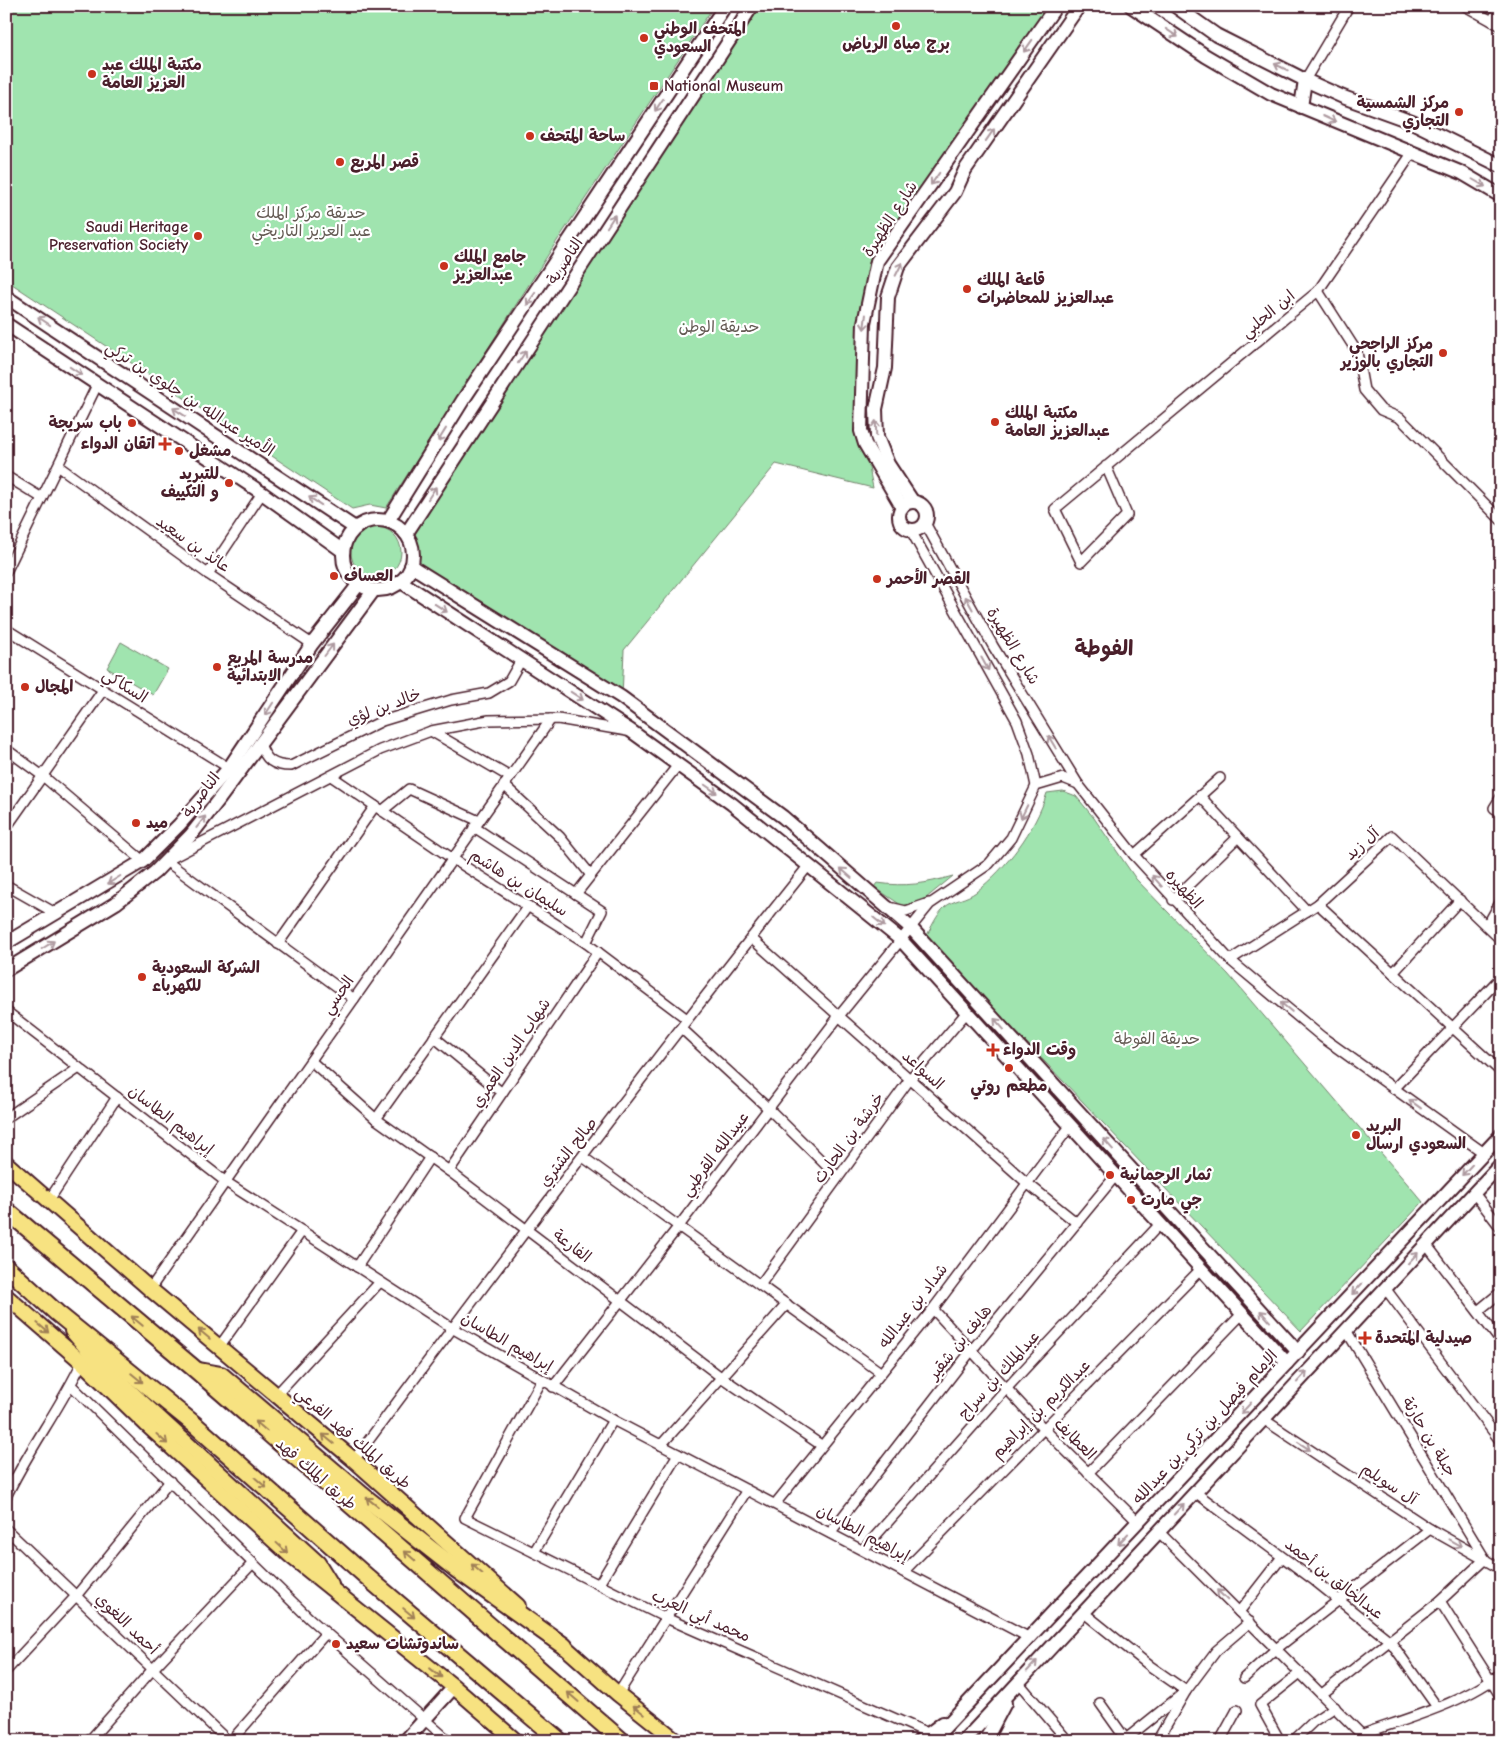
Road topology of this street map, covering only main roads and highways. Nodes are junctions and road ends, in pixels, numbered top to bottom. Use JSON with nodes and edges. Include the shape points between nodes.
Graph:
{"nodes":[{"id":1,"x":6,"y":1163,"type":"edge"},
{"id":2,"x":6,"y":1210,"type":"edge"},
{"id":3,"x":6,"y":1268,"type":"edge"},
{"id":4,"x":6,"y":1296,"type":"edge"},
{"id":5,"x":57,"y":1313,"type":"junction"},
{"id":6,"x":196,"y":1370,"type":"junction"},
{"id":7,"x":340,"y":1598,"type":"junction"},
{"id":8,"x":564,"y":1646,"type":"junction"},
{"id":9,"x":516,"y":1741,"type":"edge"},
{"id":10,"x":560,"y":1741,"type":"edge"},
{"id":11,"x":622,"y":1741,"type":"edge"},
{"id":12,"x":677,"y":1741,"type":"edge"}],
"edges":[{"from":8,"to":1,"type":"main road","name":"طريق الملك فهد الفرعي","one_way":true,"via":[[354,1460]]},
{"from":6,"to":2,"type":"highway","name":"طريق الملك فهد","one_way":true},
{"from":3,"to":5,"type":"highway"},
{"from":4,"to":7,"type":"main road","one_way":true},
{"from":5,"to":7,"type":"main road","via":[[100,1364],[318,1563]]},
{"from":5,"to":10,"type":"highway","one_way":true,"via":[[194,1424]]},
{"from":8,"to":6,"type":"highway","one_way":true,"via":[[456,1569],[220,1376]]},
{"from":11,"to":6,"type":"highway","name":"طريق الملك فهد","one_way":true},
{"from":7,"to":9,"type":"main road","one_way":true,"via":[[454,1687]]},
{"from":12,"to":8,"type":"main road","name":"طريق الملك فهد الفرعي","one_way":true}]}
